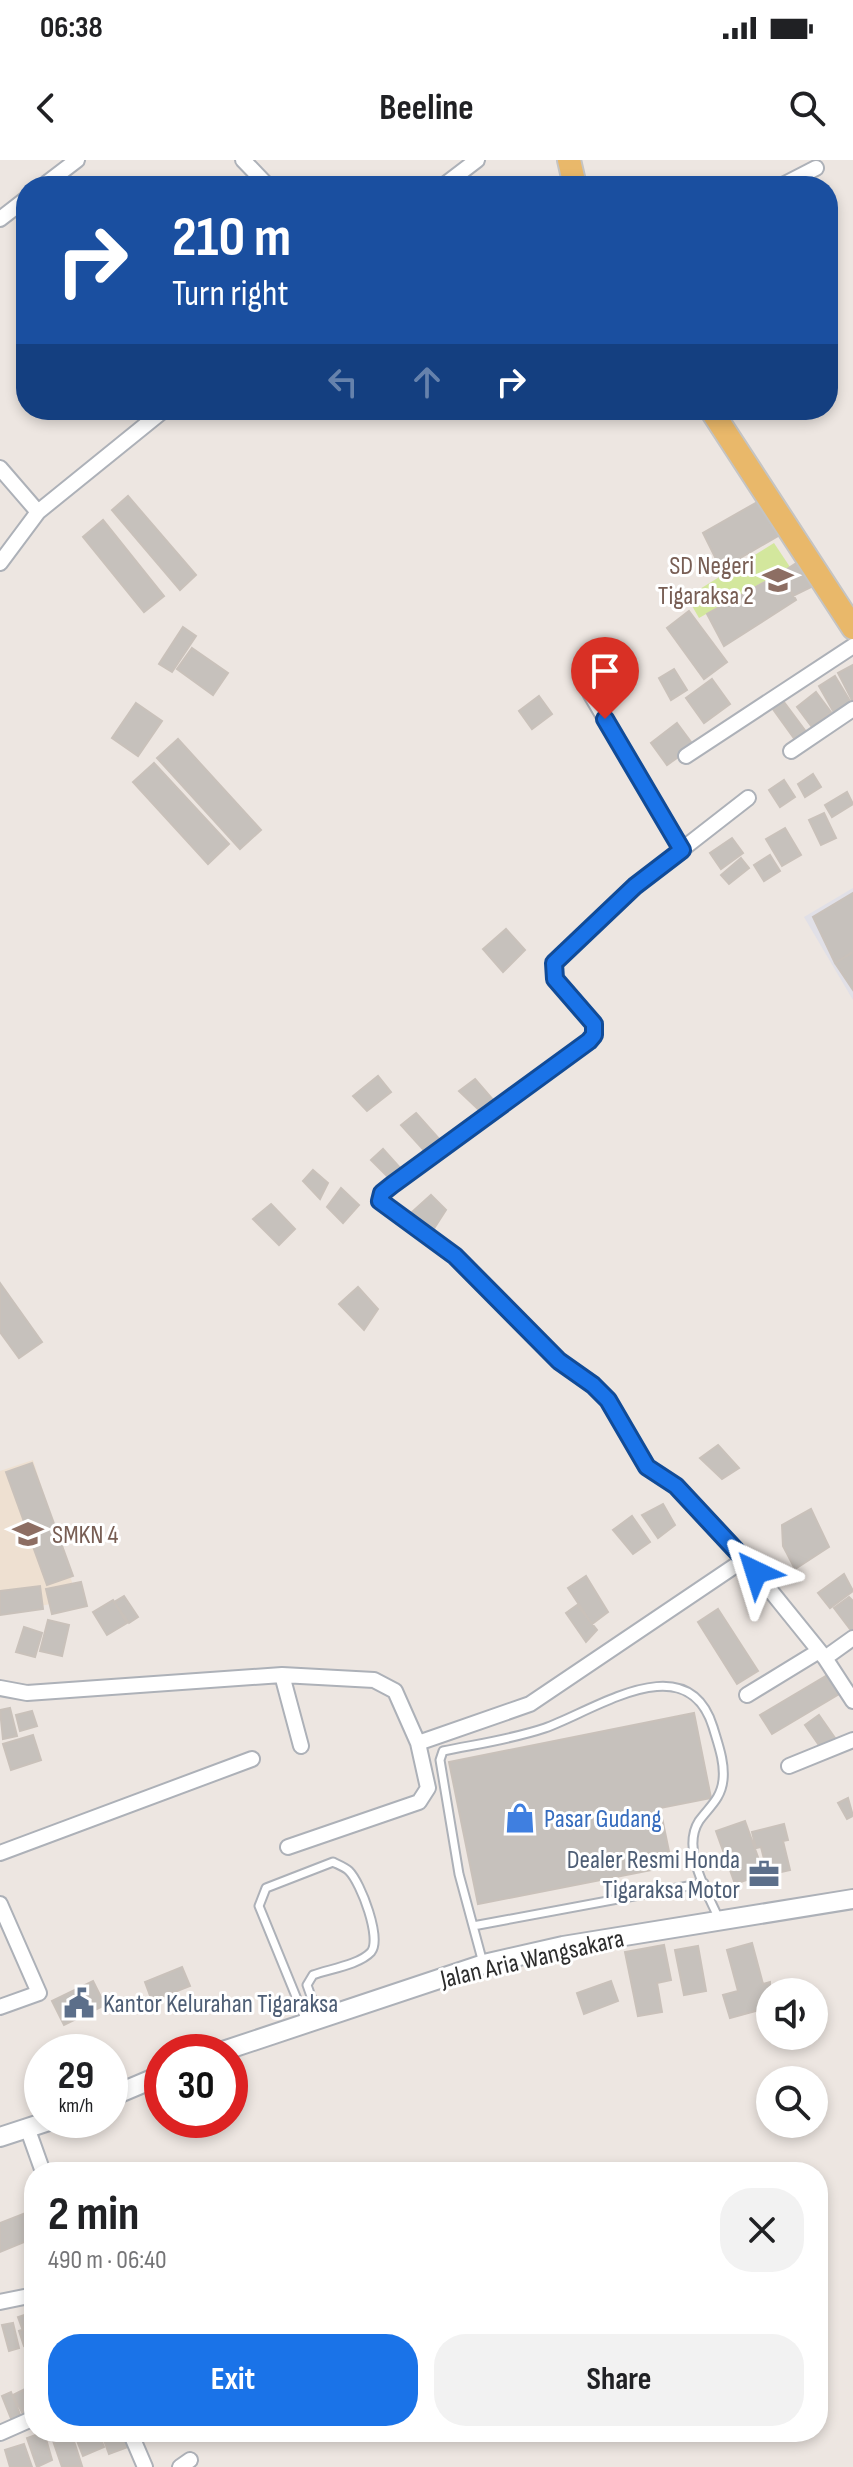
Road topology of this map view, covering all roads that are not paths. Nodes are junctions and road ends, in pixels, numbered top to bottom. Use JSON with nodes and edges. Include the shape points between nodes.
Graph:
{"nodes":[{"id":1,"x":77,"y":160,"type":"edge"},
{"id":2,"x":243,"y":160,"type":"edge"},
{"id":3,"x":477,"y":160,"type":"edge"},
{"id":4,"x":816,"y":168,"type":"dead end"},
{"id":5,"x":56,"y":176,"type":"edge"},
{"id":6,"x":258,"y":176,"type":"edge"},
{"id":7,"x":456,"y":176,"type":"edge"},
{"id":8,"x":800,"y":176,"type":"edge"},
{"id":9,"x":16,"y":207,"type":"edge"},
{"id":10,"x":0,"y":219,"type":"edge"},
{"id":11,"x":152,"y":420,"type":"edge"},
{"id":12,"x":718,"y":420,"type":"edge"},
{"id":13,"x":0,"y":468,"type":"edge"},
{"id":14,"x":38,"y":512,"type":"junction"},
{"id":15,"x":0,"y":563,"type":"edge"},
{"id":16,"x":853,"y":628,"type":"edge"},
{"id":17,"x":853,"y":646,"type":"edge"},
{"id":18,"x":590,"y":693,"type":"dead end"},
{"id":19,"x":853,"y":709,"type":"edge"},
{"id":20,"x":791,"y":751,"type":"dead end"},
{"id":21,"x":686,"y":756,"type":"dead end"},
{"id":22,"x":748,"y":798,"type":"dead end"},
{"id":23,"x":682,"y":850,"type":"junction"},
{"id":24,"x":745,"y":1559,"type":"junction"},
{"id":25,"x":853,"y":1638,"type":"edge"},
{"id":26,"x":822,"y":1654,"type":"junction"},
{"id":27,"x":282,"y":1675,"type":"junction"},
{"id":28,"x":0,"y":1688,"type":"edge"},
{"id":29,"x":747,"y":1695,"type":"dead end"},
{"id":30,"x":853,"y":1701,"type":"edge"},
{"id":31,"x":853,"y":1740,"type":"edge"},
{"id":32,"x":418,"y":1743,"type":"junction"},
{"id":33,"x":301,"y":1746,"type":"dead end"},
{"id":34,"x":252,"y":1759,"type":"dead end"},
{"id":35,"x":789,"y":1766,"type":"dead end"},
{"id":36,"x":288,"y":1847,"type":"dead end"},
{"id":37,"x":0,"y":1853,"type":"edge"},
{"id":38,"x":704,"y":1883,"type":"junction"},
{"id":39,"x":853,"y":1899,"type":"edge"},
{"id":40,"x":2,"y":1913,"type":"edge"},
{"id":41,"x":719,"y":1919,"type":"junction"},
{"id":42,"x":473,"y":1926,"type":"junction"},
{"id":43,"x":484,"y":1964,"type":"junction"},
{"id":44,"x":0,"y":2007,"type":"edge"},
{"id":45,"x":312,"y":2019,"type":"junction"},
{"id":46,"x":248,"y":2042,"type":"edge"},
{"id":47,"x":24,"y":2131,"type":"edge"},
{"id":48,"x":0,"y":2137,"type":"edge"},
{"id":49,"x":31,"y":2138,"type":"edge"},
{"id":50,"x":39,"y":2162,"type":"edge"},
{"id":51,"x":24,"y":2297,"type":"edge"},
{"id":52,"x":0,"y":2302,"type":"edge"},
{"id":53,"x":24,"y":2422,"type":"edge"},
{"id":54,"x":0,"y":2433,"type":"edge"},
{"id":55,"x":134,"y":2442,"type":"edge"},
{"id":56,"x":145,"y":2467,"type":"edge"}],
"edges":[{"from":1,"to":5,"type":"street"},
{"from":2,"to":6,"type":"street"},
{"from":3,"to":7,"type":"street"},
{"from":4,"to":8,"type":"street"},
{"from":9,"to":10,"type":"street"},
{"from":11,"to":14,"type":"street"},
{"from":12,"to":16,"type":"main road"},
{"from":13,"to":14,"type":"street"},
{"from":14,"to":15,"type":"street"},
{"from":17,"to":21,"type":"street"},
{"from":18,"to":23,"type":"street"},
{"from":19,"to":20,"type":"street"},
{"from":22,"to":23,"type":"street"},
{"from":23,"to":24,"type":"street","via":[[635,886],[554,963],[555,979],[594,1024],[589,1041],[392,1185],[380,1201],[463,1263],[559,1361],[593,1385],[608,1400],[647,1467],[676,1486]]},
{"from":24,"to":26,"type":"street"},
{"from":24,"to":32,"type":"street","via":[[530,1704]]},
{"from":25,"to":26,"type":"street"},
{"from":26,"to":29,"type":"street"},
{"from":26,"to":30,"type":"street"},
{"from":27,"to":28,"type":"street","via":[[27,1693]]},
{"from":27,"to":32,"type":"street","via":[[385,1684],[395,1691]]},
{"from":27,"to":33,"type":"street"},
{"from":31,"to":35,"type":"street"},
{"from":32,"to":36,"type":"street","via":[[428,1788],[419,1802]]},
{"from":34,"to":37,"type":"street"},
{"from":38,"to":41,"type":"lane"},
{"from":38,"to":42,"type":"lane"},
{"from":38,"to":42,"type":"lane","via":[[693,1833],[722,1789],[718,1745],[699,1701],[681,1688],[647,1686],[541,1729],[443,1751],[440,1760],[459,1874]]},
{"from":39,"to":41,"type":"street","name":"Jalan Aria Wangsakara"},
{"from":40,"to":44,"type":"street","via":[[39,1993]]},
{"from":41,"to":43,"type":"street","name":"Jalan Aria Wangsakara"},
{"from":42,"to":43,"type":"lane"},
{"from":43,"to":45,"type":"street","name":"Jalan Aria Wangsakara"},
{"from":45,"to":45,"type":"lane","via":[[259,1906],[266,1888],[333,1862],[348,1869],[357,1882],[376,1938],[365,1957],[313,1975],[307,1985]]},
{"from":45,"to":46,"type":"street","name":"Jalan Aria Wangsakara"},
{"from":47,"to":48,"type":"street"},
{"from":49,"to":50,"type":"street"},
{"from":51,"to":52,"type":"street"},
{"from":53,"to":54,"type":"street"},
{"from":55,"to":56,"type":"street"}]}
